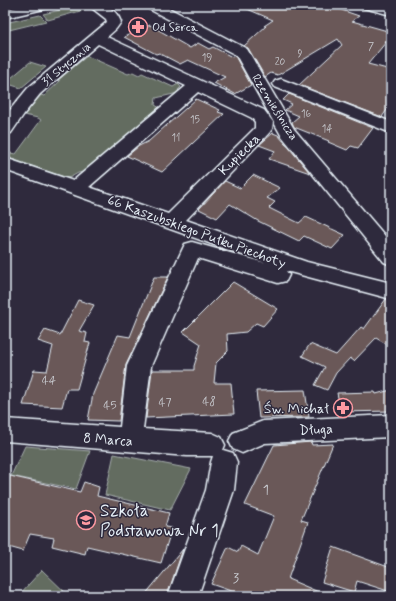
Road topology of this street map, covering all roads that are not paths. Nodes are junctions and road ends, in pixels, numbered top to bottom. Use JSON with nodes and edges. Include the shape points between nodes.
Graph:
{"nodes":[{"id":1,"x":43,"y":5,"type":"edge"},
{"id":2,"x":95,"y":5,"type":"edge"},
{"id":3,"x":152,"y":5,"type":"edge"},
{"id":4,"x":369,"y":5,"type":"edge"},
{"id":5,"x":391,"y":12,"type":"edge"},
{"id":6,"x":5,"y":14,"type":"edge"},
{"id":7,"x":97,"y":38,"type":"junction"},
{"id":8,"x":281,"y":84,"type":"dead end"},
{"id":9,"x":197,"y":85,"type":"junction"},
{"id":10,"x":391,"y":128,"type":"edge"},
{"id":11,"x":5,"y":129,"type":"edge"},
{"id":12,"x":5,"y":164,"type":"edge"},
{"id":13,"x":75,"y":189,"type":"junction"},
{"id":14,"x":172,"y":222,"type":"junction"},
{"id":15,"x":391,"y":256,"type":"edge"},
{"id":16,"x":304,"y":269,"type":"junction"},
{"id":17,"x":391,"y":291,"type":"edge"},
{"id":18,"x":132,"y":426,"type":"dead end"},
{"id":19,"x":391,"y":426,"type":"edge"},
{"id":20,"x":5,"y":430,"type":"edge"},
{"id":21,"x":218,"y":453,"type":"junction"},
{"id":22,"x":183,"y":596,"type":"edge"}],
"edges":[{"from":1,"to":6,"type":"street"},
{"from":2,"to":7,"type":"street","name":"31 Stycznia","via":[[118,19]]},
{"from":3,"to":15,"type":"street","name":"Rzemieślnicza","via":[[242,52],[287,131]]},
{"from":4,"to":5,"type":"street"},
{"from":7,"to":9,"type":"street","name":"Kupiecka"},
{"from":7,"to":11,"type":"street","name":"31 Stycznia","via":[[34,91],[16,111]]},
{"from":8,"to":10,"type":"street"},
{"from":9,"to":13,"type":"street"},
{"from":9,"to":14,"type":"street","name":"Kupiecka","via":[[258,114],[264,124],[250,143]]},
{"from":12,"to":13,"type":"street","name":"66 Kaszubskiego Pułku Piechoty"},
{"from":13,"to":14,"type":"street","name":"66 Kaszubskiego Pułku Piechoty"},
{"from":14,"to":16,"type":"street","name":"66 Kaszubskiego Pułku Piechoty"},
{"from":16,"to":17,"type":"street","name":"66 Kaszubskiego Pułku Piechoty"},
{"from":16,"to":18,"type":"street","via":[[300,275],[287,278],[192,249],[139,366]]},
{"from":19,"to":21,"type":"street","name":"Długa","via":[[263,432],[242,442],[244,452],[236,460]]},
{"from":20,"to":21,"type":"street","name":"8 Marca","via":[[179,444]]},
{"from":21,"to":22,"type":"street","via":[[220,490]]}]}
